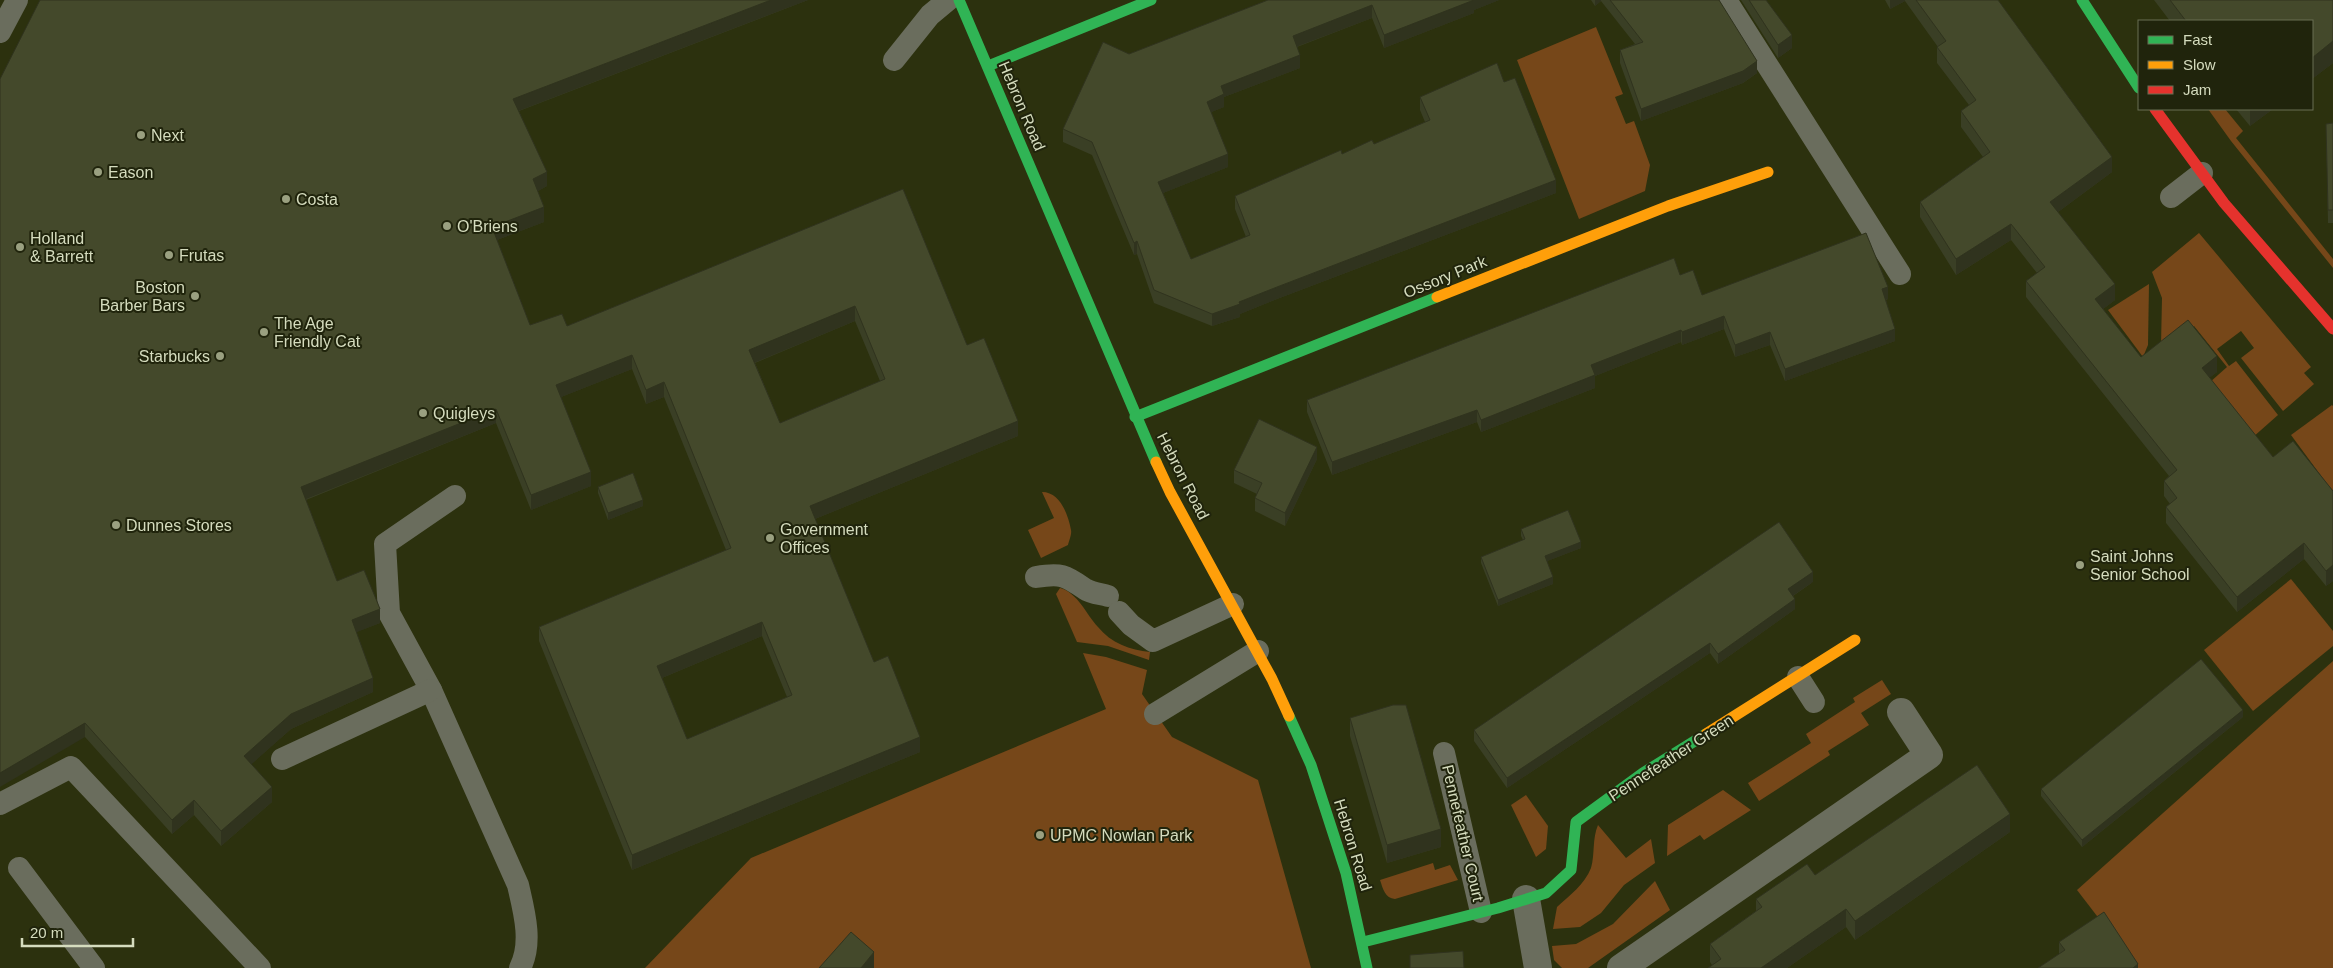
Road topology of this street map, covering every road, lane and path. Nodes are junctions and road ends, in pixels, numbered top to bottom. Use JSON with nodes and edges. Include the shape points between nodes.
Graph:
{"nodes":[{"id":1,"x":16,"y":0,"type":"edge"},
{"id":2,"x":948,"y":0,"type":"edge"},
{"id":3,"x":960,"y":0,"type":"edge"},
{"id":4,"x":1151,"y":0,"type":"edge"},
{"id":5,"x":1726,"y":0,"type":"edge"},
{"id":6,"x":2082,"y":0,"type":"edge"},
{"id":7,"x":0,"y":32,"type":"edge"},
{"id":8,"x":894,"y":60,"type":"dead end"},
{"id":9,"x":988,"y":66,"type":"junction"},
{"id":10,"x":2138,"y":86,"type":"edge"},
{"id":11,"x":2156,"y":110,"type":"edge"},
{"id":12,"x":1768,"y":172,"type":"dead end"},
{"id":13,"x":2202,"y":173,"type":"junction"},
{"id":14,"x":2171,"y":197,"type":"dead end"},
{"id":15,"x":1900,"y":274,"type":"dead end"},
{"id":16,"x":2333,"y":329,"type":"edge"},
{"id":17,"x":1135,"y":417,"type":"junction"},
{"id":18,"x":455,"y":496,"type":"dead end"},
{"id":19,"x":1036,"y":577,"type":"dead end"},
{"id":20,"x":1233,"y":604,"type":"junction"},
{"id":21,"x":1855,"y":640,"type":"dead end"},
{"id":22,"x":1258,"y":651,"type":"junction"},
{"id":23,"x":1798,"y":677,"type":"junction"},
{"id":24,"x":431,"y":690,"type":"junction"},
{"id":25,"x":1814,"y":702,"type":"dead end"},
{"id":26,"x":1901,"y":712,"type":"dead end"},
{"id":27,"x":1155,"y":714,"type":"dead end"},
{"id":28,"x":1444,"y":753,"type":"dead end"},
{"id":29,"x":282,"y":759,"type":"dead end"},
{"id":30,"x":0,"y":804,"type":"edge"},
{"id":31,"x":19,"y":868,"type":"dead end"},
{"id":32,"x":1526,"y":899,"type":"junction"},
{"id":33,"x":1481,"y":912,"type":"junction"},
{"id":34,"x":1363,"y":942,"type":"junction"},
{"id":35,"x":94,"y":968,"type":"edge"},
{"id":36,"x":260,"y":968,"type":"edge"},
{"id":37,"x":520,"y":968,"type":"edge"},
{"id":38,"x":1367,"y":968,"type":"edge"},
{"id":39,"x":1538,"y":968,"type":"edge"},
{"id":40,"x":1621,"y":968,"type":"edge"}],
"edges":[{"from":1,"to":7,"type":"lane"},
{"from":2,"to":8,"type":"lane","via":[[930,15]]},
{"from":3,"to":9,"type":"street","name":"Hebron Road"},
{"from":4,"to":9,"type":"street"},
{"from":5,"to":15,"type":"lane"},
{"from":6,"to":10,"type":"street"},
{"from":9,"to":17,"type":"street","name":"Hebron Road"},
{"from":11,"to":13,"type":"street"},
{"from":12,"to":17,"type":"street","name":"Ossory Park","via":[[1668,206]]},
{"from":13,"to":14,"type":"lane"},
{"from":13,"to":16,"type":"street"},
{"from":17,"to":20,"type":"street","name":"Hebron Road","via":[[1170,492]]},
{"from":18,"to":24,"type":"lane","via":[[385,544],[388,613]]},
{"from":19,"to":20,"type":"lane","via":[[1052,575],[1078,582],[1086,590],[1114,604],[1131,625],[1153,641]]},
{"from":20,"to":22,"type":"street","name":"Hebron Road"},
{"from":21,"to":23,"type":"street","name":"Pennefeather Green"},
{"from":22,"to":27,"type":"lane"},
{"from":22,"to":34,"type":"street","name":"Hebron Road","via":[[1311,766],[1346,873]]},
{"from":23,"to":25,"type":"lane"},
{"from":23,"to":32,"type":"street","name":"Pennefeather Green","via":[[1643,773],[1576,822],[1571,870],[1546,893]]},
{"from":24,"to":29,"type":"lane"},
{"from":24,"to":37,"type":"lane","via":[[518,885],[525,918],[526,956]]},
{"from":26,"to":40,"type":"street","via":[[1930,755]]},
{"from":28,"to":33,"type":"lane","name":"Pennefeather Court"},
{"from":30,"to":36,"type":"lane","via":[[71,767]]},
{"from":31,"to":35,"type":"lane"},
{"from":32,"to":33,"type":"street","name":"Pennefeather Green"},
{"from":32,"to":39,"type":"street"},
{"from":33,"to":34,"type":"street","name":"Pennefeather Green"},
{"from":34,"to":38,"type":"street","name":"Hebron Road"}]}
